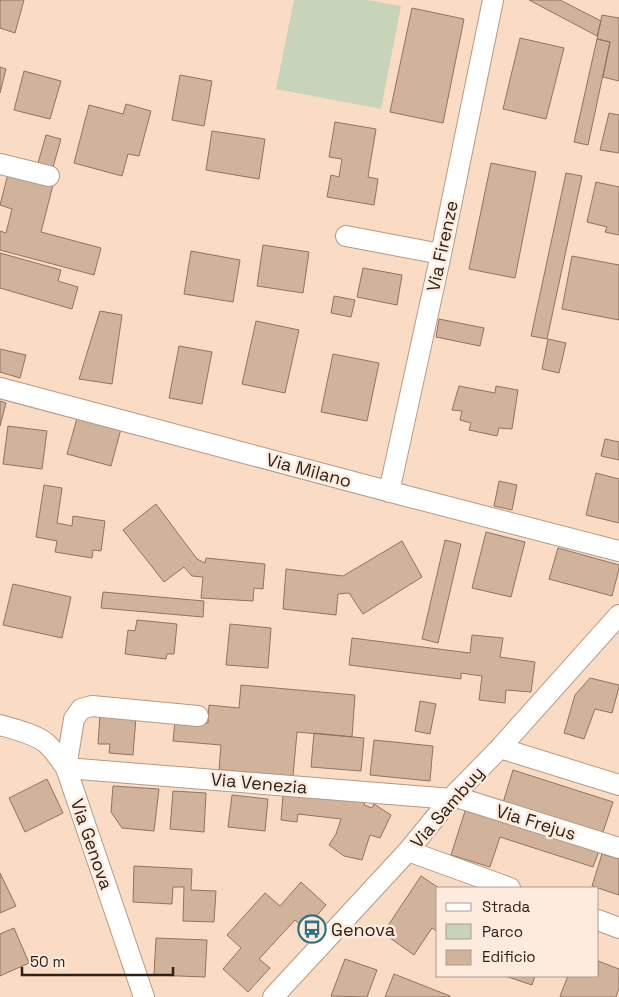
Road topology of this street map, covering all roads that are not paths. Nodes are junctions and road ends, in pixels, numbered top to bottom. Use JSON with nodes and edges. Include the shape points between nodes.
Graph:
{"nodes":[{"id":1,"x":494,"y":0,"type":"edge"},
{"id":2,"x":0,"y":164,"type":"edge"},
{"id":3,"x":49,"y":176,"type":"dead end"},
{"id":4,"x":346,"y":236,"type":"dead end"},
{"id":5,"x":441,"y":254,"type":"junction"},
{"id":6,"x":0,"y":388,"type":"edge"},
{"id":7,"x":389,"y":492,"type":"junction"},
{"id":8,"x":619,"y":552,"type":"edge"},
{"id":9,"x":619,"y":615,"type":"edge"},
{"id":10,"x":198,"y":716,"type":"dead end"},
{"id":11,"x":0,"y":725,"type":"edge"},
{"id":12,"x":500,"y":748,"type":"junction"},
{"id":13,"x":66,"y":768,"type":"junction"},
{"id":14,"x":619,"y":785,"type":"edge"},
{"id":15,"x":453,"y":797,"type":"junction"},
{"id":16,"x":619,"y":848,"type":"edge"},
{"id":17,"x":408,"y":851,"type":"junction"},
{"id":18,"x":507,"y":887,"type":"edge"},
{"id":19,"x":599,"y":920,"type":"edge"},
{"id":20,"x":619,"y":928,"type":"edge"},
{"id":21,"x":144,"y":997,"type":"edge"},
{"id":22,"x":273,"y":997,"type":"edge"}],
"edges":[{"from":1,"to":5,"type":"street","name":"Via Firenze"},
{"from":2,"to":3,"type":"street"},
{"from":4,"to":5,"type":"street"},
{"from":5,"to":7,"type":"street","name":"Via Firenze"},
{"from":6,"to":7,"type":"street","name":"Via Milano"},
{"from":7,"to":8,"type":"street","name":"Via Milano"},
{"from":9,"to":12,"type":"street","name":"Via Sambuy"},
{"from":10,"to":13,"type":"street","via":[[92,706],[81,709],[74,719]]},
{"from":11,"to":13,"type":"street","name":"Via Genova","via":[[44,742]]},
{"from":12,"to":14,"type":"street"},
{"from":12,"to":15,"type":"street","name":"Via Sambuy"},
{"from":13,"to":15,"type":"street","name":"Via Venezia"},
{"from":13,"to":21,"type":"street","name":"Via Genova"},
{"from":15,"to":16,"type":"street","name":"Via Frejus"},
{"from":15,"to":17,"type":"street","name":"Via Sambuy"},
{"from":17,"to":18,"type":"street"},
{"from":17,"to":22,"type":"street","name":"Via Sambuy"},
{"from":19,"to":20,"type":"street"}]}
